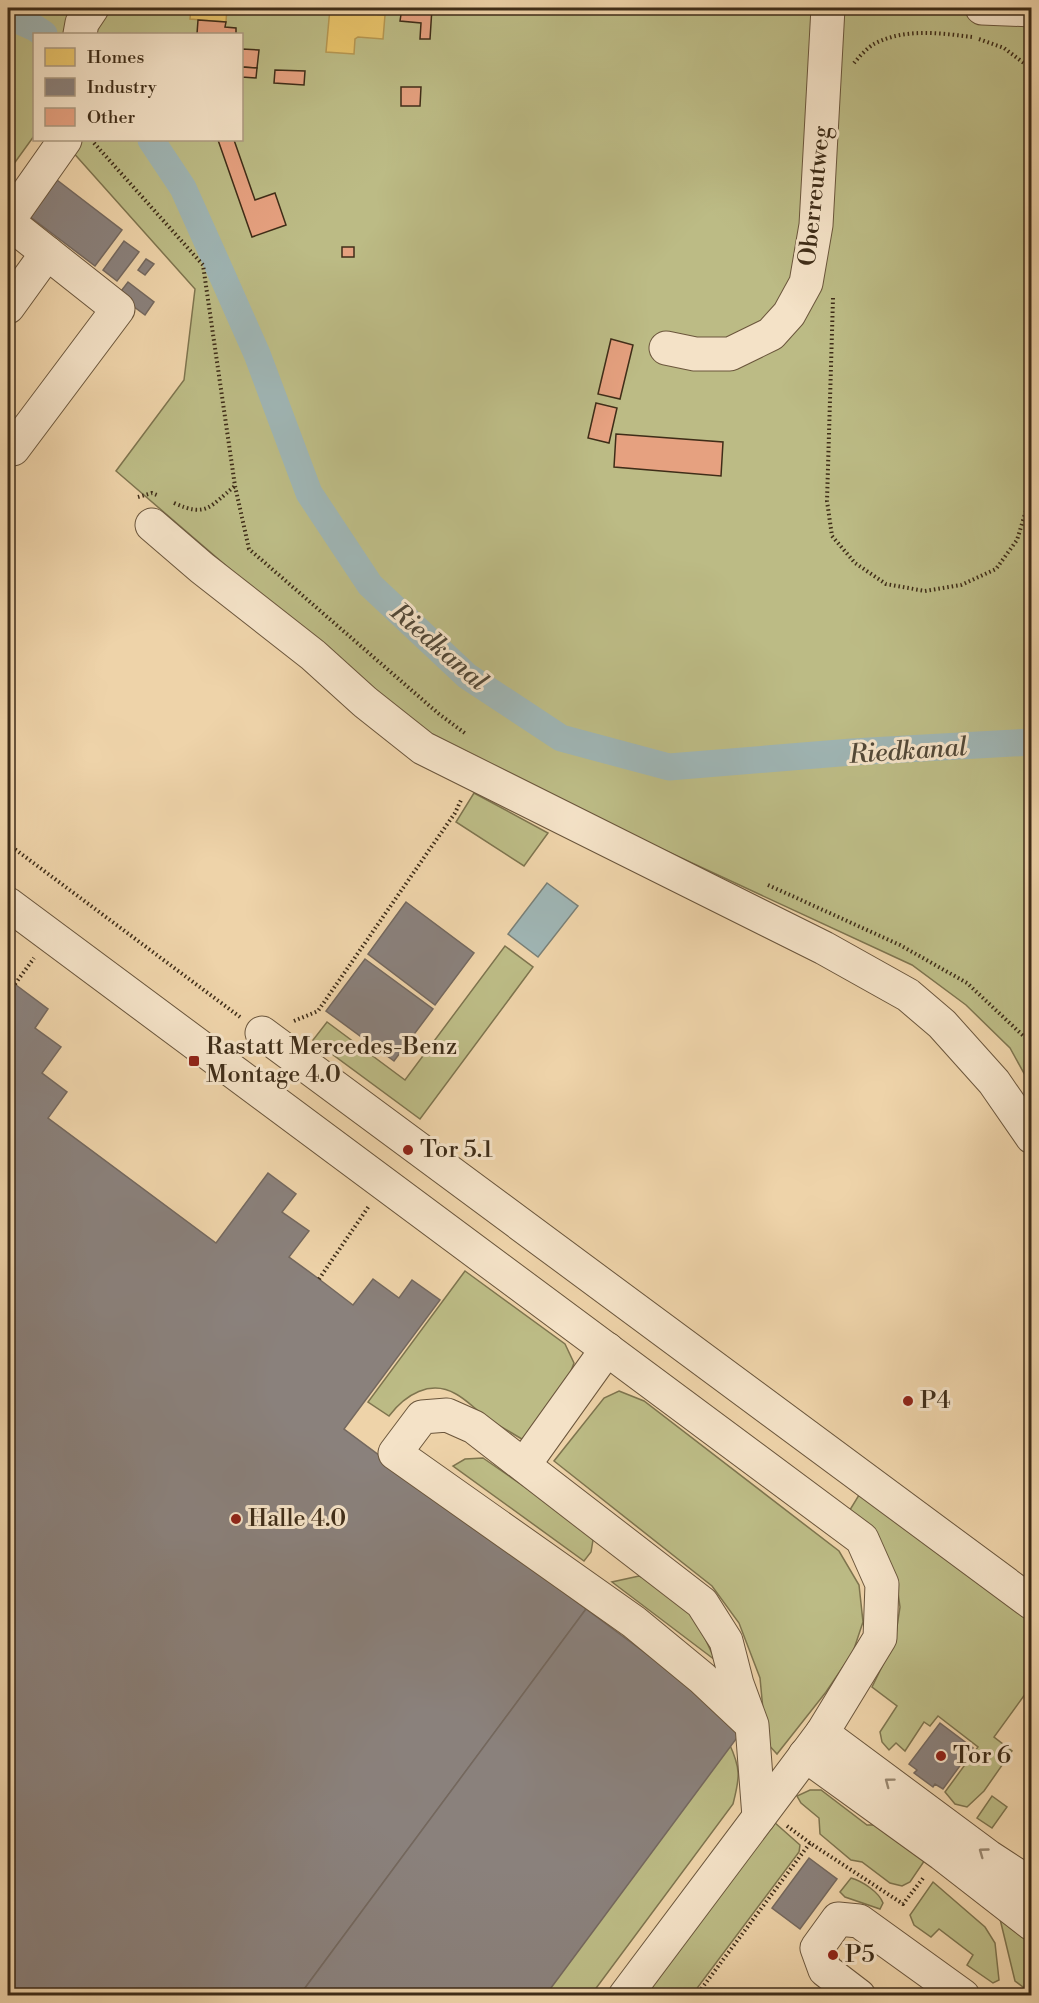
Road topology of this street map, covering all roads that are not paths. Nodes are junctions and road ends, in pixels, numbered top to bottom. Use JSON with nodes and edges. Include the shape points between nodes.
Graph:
{"nodes":[{"id":1,"x":828,"y":8,"type":"edge"},
{"id":2,"x":982,"y":8,"type":"edge"},
{"id":3,"x":1032,"y":10,"type":"edge"},
{"id":4,"x":64,"y":141,"type":"edge"},
{"id":5,"x":8,"y":221,"type":"edge"},
{"id":6,"x":48,"y":253,"type":"junction"},
{"id":7,"x":8,"y":307,"type":"edge"},
{"id":8,"x":666,"y":348,"type":"dead end"},
{"id":9,"x":13,"y":449,"type":"dead end"},
{"id":10,"x":161,"y":508,"type":"road end"},
{"id":11,"x":8,"y":904,"type":"edge"},
{"id":12,"x":262,"y":1033,"type":"road end"},
{"id":13,"x":1032,"y":1137,"type":"edge"},
{"id":14,"x":607,"y":1349,"type":"junction"},
{"id":15,"x":524,"y":1465,"type":"junction"},
{"id":16,"x":1032,"y":1603,"type":"edge"},
{"id":17,"x":752,"y":1725,"type":"junction"},
{"id":18,"x":813,"y":1744,"type":"junction"},
{"id":19,"x":759,"y":1817,"type":"junction"},
{"id":20,"x":932,"y":1836,"type":"junction"},
{"id":21,"x":1032,"y":1885,"type":"edge"},
{"id":22,"x":1032,"y":1924,"type":"edge"},
{"id":23,"x":625,"y":1995,"type":"edge"},
{"id":24,"x":859,"y":1995,"type":"edge"},
{"id":25,"x":963,"y":1995,"type":"edge"}],
"edges":[{"from":1,"to":8,"type":"lane","name":"Oberreutweg","via":[[816,225],[806,283],[789,314],[771,334],[730,354],[695,354]]},
{"from":2,"to":3,"type":"lane"},
{"from":4,"to":5,"type":"lane"},
{"from":5,"to":6,"type":"lane"},
{"from":6,"to":7,"type":"lane"},
{"from":6,"to":9,"type":"lane","via":[[118,309]]},
{"from":10,"to":13,"type":"lane","via":[[202,568],[423,748],[785,928],[908,995],[942,1024],[994,1082]]},
{"from":11,"to":14,"type":"lane"},
{"from":12,"to":16,"type":"lane"},
{"from":14,"to":15,"type":"lane"},
{"from":14,"to":18,"type":"lane","via":[[862,1539],[882,1584],[880,1638]]},
{"from":15,"to":17,"type":"lane","via":[[702,1603],[726,1641]]},
{"from":15,"to":17,"type":"lane","via":[[474,1427],[447,1415],[422,1417],[395,1453],[634,1622]]},
{"from":17,"to":19,"type":"lane"},
{"from":18,"to":19,"type":"lane"},
{"from":18,"to":20,"type":"lane"},
{"from":19,"to":23,"type":"lane"},
{"from":21,"to":20,"type":"lane","one_way":true,"via":[[989,1857]]},
{"from":20,"to":22,"type":"lane"},
{"from":24,"to":25,"type":"lane","via":[[825,1970],[817,1948],[838,1919],[859,1921]]}]}
